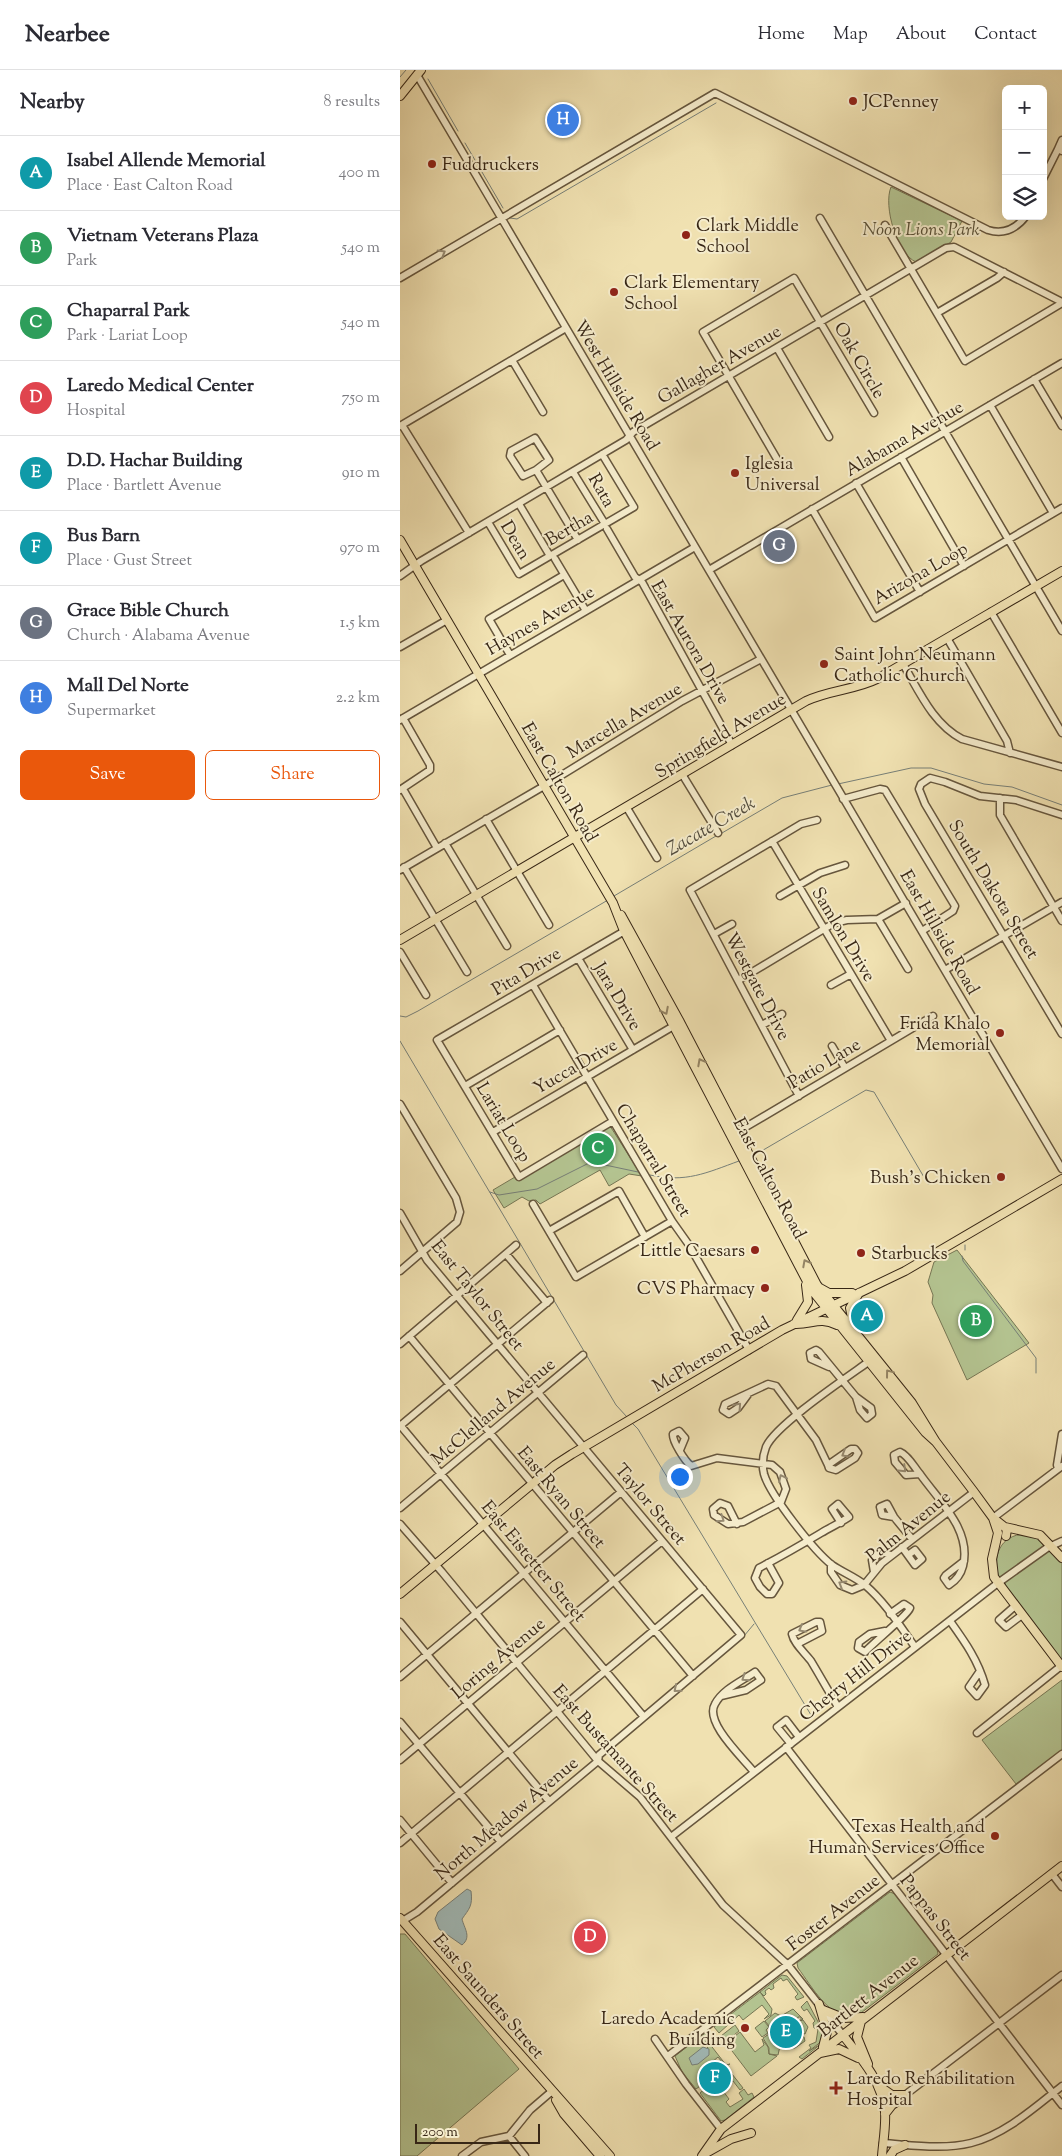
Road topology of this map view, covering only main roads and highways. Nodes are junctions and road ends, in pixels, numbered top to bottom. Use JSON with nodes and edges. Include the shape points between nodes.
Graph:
{"nodes":[{"id":1,"x":419,"y":73,"type":"edge"},
{"id":2,"x":400,"y":96,"type":"edge"},
{"id":3,"x":400,"y":540,"type":"edge"},
{"id":4,"x":1062,"y":571,"type":"edge"},
{"id":5,"x":575,"y":837,"type":"junction"},
{"id":6,"x":400,"y":940,"type":"edge"},
{"id":7,"x":1062,"y":1179,"type":"edge"},
{"id":8,"x":782,"y":1227,"type":"junction"},
{"id":9,"x":786,"y":1243,"type":"junction"},
{"id":10,"x":796,"y":1244,"type":"junction"},
{"id":11,"x":803,"y":1276,"type":"junction"},
{"id":12,"x":817,"y":1285,"type":"junction"},
{"id":13,"x":859,"y":1292,"type":"junction"},
{"id":14,"x":828,"y":1307,"type":"junction"},
{"id":15,"x":794,"y":1324,"type":"junction"},
{"id":16,"x":841,"y":1327,"type":"junction"},
{"id":17,"x":857,"y":1334,"type":"junction"},
{"id":18,"x":873,"y":1359,"type":"junction"},
{"id":19,"x":994,"y":1518,"type":"junction"},
{"id":20,"x":1005,"y":1528,"type":"junction"},
{"id":21,"x":1024,"y":1531,"type":"junction"},
{"id":22,"x":998,"y":1533,"type":"junction"},
{"id":23,"x":1006,"y":1536,"type":"junction"},
{"id":24,"x":994,"y":1552,"type":"junction"},
{"id":25,"x":1062,"y":1558,"type":"edge"},
{"id":26,"x":400,"y":1594,"type":"edge"},
{"id":27,"x":1062,"y":1666,"type":"edge"},
{"id":28,"x":1062,"y":1866,"type":"edge"},
{"id":29,"x":400,"y":1910,"type":"edge"},
{"id":30,"x":401,"y":1920,"type":"edge"},
{"id":31,"x":863,"y":2018,"type":"junction"},
{"id":32,"x":842,"y":2034,"type":"junction"},
{"id":33,"x":819,"y":2051,"type":"junction"},
{"id":34,"x":863,"y":2061,"type":"junction"},
{"id":35,"x":870,"y":2070,"type":"junction"},
{"id":36,"x":877,"y":2084,"type":"junction"},
{"id":37,"x":551,"y":2092,"type":"junction"},
{"id":38,"x":885,"y":2114,"type":"junction"},
{"id":39,"x":751,"y":2133,"type":"dead end"},
{"id":40,"x":905,"y":2144,"type":"road end"},
{"id":41,"x":600,"y":2156,"type":"edge"},
{"id":42,"x":610,"y":2156,"type":"edge"},
{"id":43,"x":702,"y":2156,"type":"edge"},
{"id":44,"x":882,"y":2156,"type":"edge"},
{"id":45,"x":890,"y":2156,"type":"edge"}],
"edges":[{"from":1,"to":2,"type":"main road"},
{"from":3,"to":5,"type":"main road","name":"East Calton Road"},
{"from":4,"to":5,"type":"main road","name":"Springfield Avenue","via":[[863,686],[819,696],[791,710]]},
{"from":5,"to":6,"type":"main road","name":"Springfield Avenue"},
{"from":5,"to":8,"type":"main road","name":"East Calton Road","via":[[627,929]]},
{"from":7,"to":13,"type":"main road","name":"McPherson Road","via":[[904,1271]]},
{"from":8,"to":9,"type":"main road","name":"East Calton Road"},
{"from":8,"to":10,"type":"main road","name":"East Calton Road"},
{"from":9,"to":10,"type":"main road"},
{"from":9,"to":11,"type":"main road","name":"East Calton Road"},
{"from":12,"to":10,"type":"main road","name":"East Calton Road","one_way":true},
{"from":11,"to":14,"type":"main road","name":"East Calton Road"},
{"from":11,"to":15,"type":"main road","via":[[808,1302]]},
{"from":12,"to":13,"type":"main road","via":[[829,1292]]},
{"from":12,"to":14,"type":"main road","name":"East Calton Road"},
{"from":13,"to":14,"type":"main road","name":"McPherson Road"},
{"from":13,"to":17,"type":"main road","via":[[849,1313]]},
{"from":14,"to":15,"type":"main road","name":"McPherson Road"},
{"from":14,"to":16,"type":"main road","name":"East Calton Road"},
{"from":14,"to":17,"type":"main road","name":"East Calton Road"},
{"from":15,"to":16,"type":"main road","via":[[807,1325],[824,1320]]},
{"from":15,"to":26,"type":"main road","name":"McPherson Road","via":[[555,1465]]},
{"from":16,"to":18,"type":"main road","name":"East Calton Road"},
{"from":17,"to":18,"type":"main road","name":"East Calton Road"},
{"from":18,"to":19,"type":"main road","name":"East Calton Road"},
{"from":19,"to":20,"type":"main road","name":"East Calton Road"},
{"from":19,"to":22,"type":"main road","name":"East Calton Road"},
{"from":20,"to":21,"type":"main road"},
{"from":20,"to":22,"type":"main road","via":[[1000,1528]]},
{"from":20,"to":23,"type":"main road"},
{"from":21,"to":23,"type":"main road"},
{"from":21,"to":25,"type":"main road","via":[[1040,1535]]},
{"from":22,"to":23,"type":"main road"},
{"from":22,"to":24,"type":"main road","name":"East Calton Road"},
{"from":23,"to":24,"type":"main road"},
{"from":24,"to":27,"type":"main road","name":"East Calton Road","via":[[992,1570],[998,1583]]},
{"from":28,"to":31,"type":"main road","name":"Bartlett Avenue"},
{"from":29,"to":30,"type":"main road","name":"East Saunders Street"},
{"from":30,"to":37,"type":"main road","name":"East Saunders Street"},
{"from":31,"to":32,"type":"main road","name":"Bartlett Avenue"},
{"from":31,"to":33,"type":"main road","via":[[845,2018],[821,2007],[827,2033]]},
{"from":31,"to":35,"type":"main road","via":[[857,2037]]},
{"from":32,"to":33,"type":"main road","name":"Bartlett Avenue"},
{"from":32,"to":34,"type":"main road","name":"East Bustamante Street"},
{"from":33,"to":34,"type":"main road","via":[[839,2049]]},
{"from":33,"to":43,"type":"main road","name":"Bartlett Avenue","via":[[721,2129]]},
{"from":34,"to":35,"type":"main road","name":"East Bustamante Street"},
{"from":35,"to":36,"type":"main road","name":"East Bustamante Street"},
{"from":36,"to":38,"type":"main road","name":"East Bustamante Street"},
{"from":36,"to":38,"type":"main road","via":[[892,2095],[905,2096]]},
{"from":37,"to":41,"type":"main road","name":"East Saunders Street","via":[[564,2114]]},
{"from":37,"to":42,"type":"main road","name":"East Saunders Street","via":[[571,2109]]},
{"from":38,"to":44,"type":"main road","name":"East Bustamante Street"},
{"from":39,"to":43,"type":"main road","via":[[731,2139]]},
{"from":40,"to":45,"type":"main road"}]}
